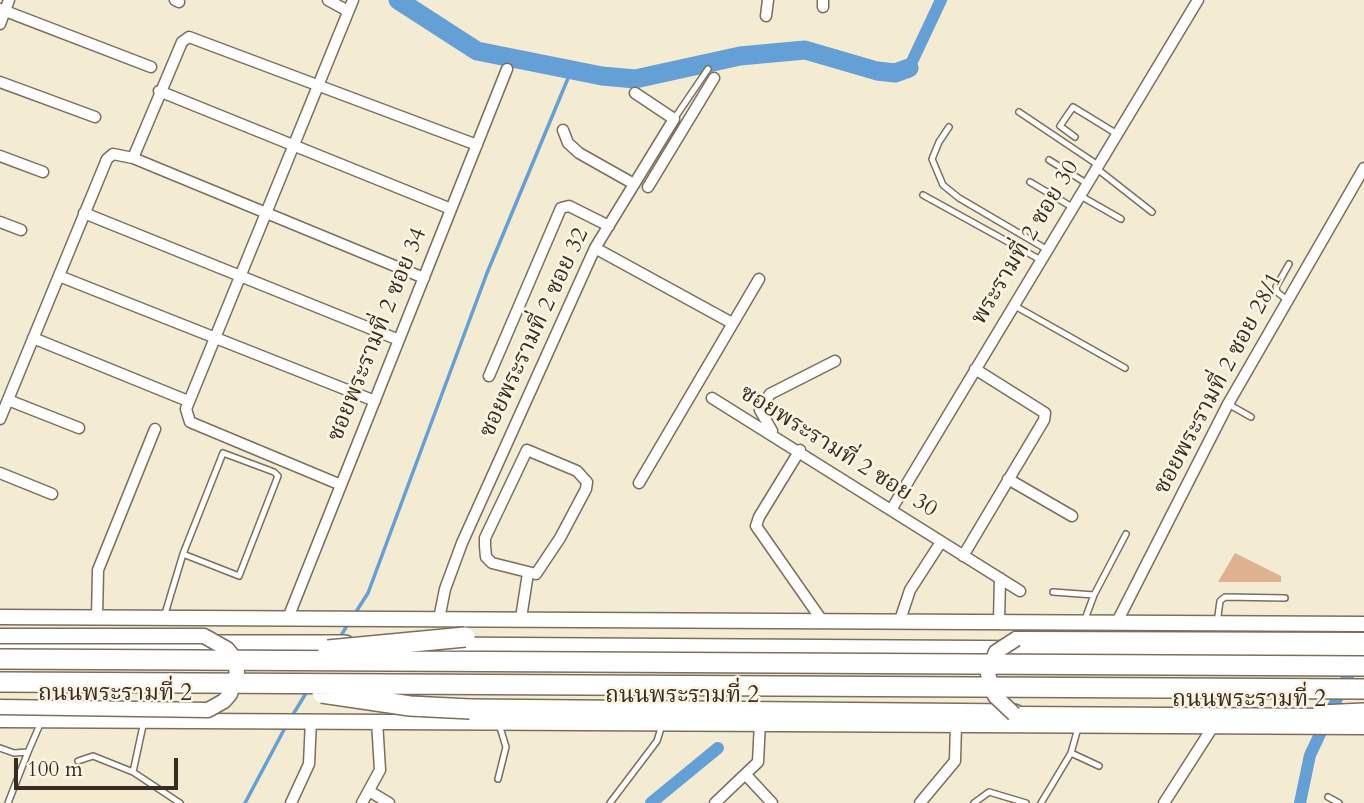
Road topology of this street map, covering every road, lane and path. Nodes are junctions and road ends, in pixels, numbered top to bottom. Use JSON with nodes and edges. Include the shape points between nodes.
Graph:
{"nodes":[{"id":1,"x":9,"y":0,"type":"edge"},
{"id":2,"x":328,"y":0,"type":"edge"},
{"id":3,"x":353,"y":0,"type":"edge"},
{"id":4,"x":768,"y":0,"type":"edge"},
{"id":5,"x":1199,"y":0,"type":"edge"},
{"id":6,"x":2,"y":10,"type":"edge"},
{"id":7,"x":348,"y":11,"type":"junction"},
{"id":8,"x":766,"y":16,"type":"dead end"},
{"id":9,"x":0,"y":24,"type":"edge"},
{"id":10,"x":151,"y":67,"type":"dead end"},
{"id":11,"x":508,"y":69,"type":"dead end"},
{"id":12,"x":711,"y":73,"type":"joint"},
{"id":13,"x":0,"y":82,"type":"edge"},
{"id":14,"x":317,"y":84,"type":"junction"},
{"id":15,"x":159,"y":91,"type":"junction"},
{"id":16,"x":635,"y":93,"type":"dead end"},
{"id":17,"x":1019,"y":112,"type":"dead end"},
{"id":18,"x":95,"y":117,"type":"dead end"},
{"id":19,"x":674,"y":119,"type":"junction"},
{"id":20,"x":949,"y":127,"type":"dead end"},
{"id":21,"x":563,"y":130,"type":"dead end"},
{"id":22,"x":665,"y":132,"type":"junction"},
{"id":23,"x":1117,"y":134,"type":"junction"},
{"id":24,"x":1075,"y":137,"type":"dead end"},
{"id":25,"x":677,"y":140,"type":"junction"},
{"id":26,"x":477,"y":145,"type":"junction"},
{"id":27,"x":293,"y":146,"type":"junction"},
{"id":28,"x":0,"y":156,"type":"edge"},
{"id":29,"x":133,"y":158,"type":"junction"},
{"id":30,"x":1049,"y":160,"type":"dead end"},
{"id":31,"x":1097,"y":166,"type":"junction"},
{"id":32,"x":1364,"y":168,"type":"edge"},
{"id":33,"x":43,"y":172,"type":"dead end"},
{"id":34,"x":1030,"y":181,"type":"dead end"},
{"id":35,"x":1087,"y":183,"type":"junction"},
{"id":36,"x":634,"y":184,"type":"junction"},
{"id":37,"x":648,"y":187,"type":"dead end"},
{"id":38,"x":923,"y":195,"type":"dead end"},
{"id":39,"x":1079,"y":195,"type":"junction"},
{"id":40,"x":1072,"y":207,"type":"junction"},
{"id":41,"x":451,"y":209,"type":"junction"},
{"id":42,"x":267,"y":211,"type":"junction"},
{"id":43,"x":1152,"y":212,"type":"dead end"},
{"id":44,"x":84,"y":213,"type":"junction"},
{"id":45,"x":1121,"y":219,"type":"dead end"},
{"id":46,"x":0,"y":222,"type":"edge"},
{"id":47,"x":609,"y":226,"type":"junction"},
{"id":48,"x":21,"y":230,"type":"dead end"},
{"id":49,"x":595,"y":248,"type":"junction"},
{"id":50,"x":1046,"y":249,"type":"junction"},
{"id":51,"x":1039,"y":259,"type":"junction"},
{"id":52,"x":1289,"y":264,"type":"dead end"},
{"id":53,"x":59,"y":276,"type":"junction"},
{"id":54,"x":241,"y":276,"type":"junction"},
{"id":55,"x":424,"y":278,"type":"junction"},
{"id":56,"x":759,"y":279,"type":"dead end"},
{"id":57,"x":1287,"y":300,"type":"junction"},
{"id":58,"x":1012,"y":304,"type":"junction"},
{"id":59,"x":732,"y":323,"type":"junction"},
{"id":60,"x":215,"y":337,"type":"junction"},
{"id":61,"x":33,"y":338,"type":"junction"},
{"id":62,"x":399,"y":340,"type":"junction"},
{"id":63,"x":835,"y":361,"type":"dead end"},
{"id":64,"x":1125,"y":368,"type":"dead end"},
{"id":65,"x":975,"y":369,"type":"junction"},
{"id":66,"x":489,"y":376,"type":"dead end"},
{"id":67,"x":712,"y":398,"type":"dead end"},
{"id":68,"x":8,"y":400,"type":"junction"},
{"id":69,"x":188,"y":401,"type":"junction"},
{"id":70,"x":374,"y":401,"type":"junction"},
{"id":71,"x":1228,"y":404,"type":"junction"},
{"id":72,"x":1251,"y":417,"type":"dead end"},
{"id":73,"x":0,"y":419,"type":"edge"},
{"id":74,"x":79,"y":428,"type":"dead end"},
{"id":75,"x":155,"y":429,"type":"dead end"},
{"id":76,"x":773,"y":434,"type":"junction"},
{"id":77,"x":800,"y":450,"type":"junction"},
{"id":78,"x":0,"y":473,"type":"edge"},
{"id":79,"x":1008,"y":479,"type":"junction"},
{"id":80,"x":639,"y":484,"type":"dead end"},
{"id":81,"x":341,"y":485,"type":"junction"},
{"id":82,"x":52,"y":495,"type":"dead end"},
{"id":83,"x":891,"y":510,"type":"junction"},
{"id":84,"x":1072,"y":516,"type":"dead end"},
{"id":85,"x":1126,"y":534,"type":"dead end"},
{"id":86,"x":941,"y":542,"type":"junction"},
{"id":87,"x":183,"y":554,"type":"junction"},
{"id":88,"x":963,"y":555,"type":"junction"},
{"id":89,"x":528,"y":573,"type":"junction"},
{"id":90,"x":1000,"y":578,"type":"junction"},
{"id":91,"x":1020,"y":590,"type":"dead end"},
{"id":92,"x":1053,"y":592,"type":"dead end"},
{"id":93,"x":1094,"y":595,"type":"junction"},
{"id":94,"x":1285,"y":598,"type":"dead end"},
{"id":95,"x":0,"y":617,"type":"edge"},
{"id":96,"x":164,"y":617,"type":"junction"},
{"id":97,"x":97,"y":618,"type":"junction"},
{"id":98,"x":288,"y":618,"type":"junction"},
{"id":99,"x":521,"y":618,"type":"junction"},
{"id":100,"x":439,"y":619,"type":"junction"},
{"id":101,"x":821,"y":619,"type":"junction"},
{"id":102,"x":900,"y":620,"type":"junction"},
{"id":103,"x":999,"y":621,"type":"junction"},
{"id":104,"x":1085,"y":622,"type":"junction"},
{"id":105,"x":1117,"y":622,"type":"junction"},
{"id":106,"x":1217,"y":623,"type":"junction"},
{"id":107,"x":1364,"y":624,"type":"edge"},
{"id":108,"x":0,"y":636,"type":"edge"},
{"id":109,"x":1016,"y":639,"type":"junction"},
{"id":110,"x":1364,"y":639,"type":"edge"},
{"id":111,"x":0,"y":645,"type":"edge"},
{"id":112,"x":1364,"y":653,"type":"edge"},
{"id":113,"x":0,"y":659,"type":"edge"},
{"id":114,"x":250,"y":660,"type":"junction"},
{"id":115,"x":1364,"y":666,"type":"edge"},
{"id":116,"x":250,"y":683,"type":"junction"},
{"id":117,"x":0,"y":684,"type":"edge"},
{"id":118,"x":1364,"y":689,"type":"edge"},
{"id":119,"x":1364,"y":695,"type":"edge"},
{"id":120,"x":0,"y":707,"type":"edge"},
{"id":121,"x":1014,"y":714,"type":"junction"},
{"id":122,"x":1321,"y":715,"type":"joint"},
{"id":123,"x":42,"y":719,"type":"junction"},
{"id":124,"x":1357,"y":719,"type":"edge"},
{"id":125,"x":0,"y":720,"type":"edge"},
{"id":126,"x":307,"y":720,"type":"junction"},
{"id":127,"x":377,"y":721,"type":"junction"},
{"id":128,"x":498,"y":721,"type":"junction"},
{"id":129,"x":663,"y":722,"type":"junction"},
{"id":130,"x":760,"y":722,"type":"junction"},
{"id":131,"x":956,"y":724,"type":"junction"},
{"id":132,"x":1078,"y":725,"type":"junction"},
{"id":133,"x":1214,"y":725,"type":"junction"},
{"id":134,"x":143,"y":727,"type":"junction"},
{"id":135,"x":0,"y":748,"type":"edge"},
{"id":136,"x":28,"y":752,"type":"junction"},
{"id":137,"x":1071,"y":752,"type":"junction"},
{"id":138,"x":78,"y":761,"type":"dead end"},
{"id":139,"x":1099,"y":765,"type":"dead end"},
{"id":140,"x":133,"y":772,"type":"junction"},
{"id":141,"x":746,"y":775,"type":"junction"},
{"id":142,"x":498,"y":779,"type":"dead end"},
{"id":143,"x":369,"y":791,"type":"junction"},
{"id":144,"x":1328,"y":797,"type":"dead end"},
{"id":145,"x":8,"y":803,"type":"edge"},
{"id":146,"x":180,"y":803,"type":"edge"},
{"id":147,"x":290,"y":803,"type":"edge"},
{"id":148,"x":362,"y":803,"type":"edge"},
{"id":149,"x":389,"y":803,"type":"edge"},
{"id":150,"x":610,"y":803,"type":"edge"},
{"id":151,"x":715,"y":803,"type":"edge"},
{"id":152,"x":772,"y":803,"type":"edge"},
{"id":153,"x":920,"y":803,"type":"edge"},
{"id":154,"x":974,"y":803,"type":"edge"},
{"id":155,"x":1026,"y":803,"type":"edge"},
{"id":156,"x":1041,"y":803,"type":"edge"},
{"id":157,"x":1164,"y":803,"type":"edge"},
{"id":158,"x":1339,"y":803,"type":"edge"}],
"edges":[{"from":1,"to":6,"type":"street"},
{"from":2,"to":7,"type":"street"},
{"from":3,"to":7,"type":"street"},
{"from":4,"to":8,"type":"street"},
{"from":5,"to":23,"type":"street","name":"พระรามที่ 2 ซอย 30"},
{"from":6,"to":9,"type":"street"},
{"from":6,"to":10,"type":"street"},
{"from":7,"to":14,"type":"street"},
{"from":11,"to":26,"type":"street","name":"ซอยพระรามที่ 2 ซอย 34"},
{"from":12,"to":19,"type":"lane"},
{"from":12,"to":25,"type":"street"},
{"from":13,"to":18,"type":"street"},
{"from":14,"to":15,"type":"street","via":[[190,37],[183,41]]},
{"from":14,"to":26,"type":"street"},
{"from":14,"to":27,"type":"street"},
{"from":15,"to":27,"type":"street"},
{"from":15,"to":29,"type":"street"},
{"from":16,"to":19,"type":"street"},
{"from":17,"to":31,"type":"lane"},
{"from":19,"to":22,"type":"street","name":"ซอยพระรามที่ 2 ซอย 32"},
{"from":20,"to":50,"type":"lane","via":[[932,159],[943,185]]},
{"from":21,"to":36,"type":"street","via":[[579,153]]},
{"from":22,"to":25,"type":"street"},
{"from":22,"to":36,"type":"street","name":"ซอยพระรามที่ 2 ซอย 32"},
{"from":23,"to":24,"type":"lane","via":[[1073,107],[1060,126]]},
{"from":23,"to":31,"type":"street","name":"พระรามที่ 2 ซอย 30"},
{"from":25,"to":37,"type":"street"},
{"from":26,"to":41,"type":"street","name":"ซอยพระรามที่ 2 ซอย 34"},
{"from":27,"to":41,"type":"street"},
{"from":27,"to":42,"type":"street"},
{"from":28,"to":33,"type":"street"},
{"from":29,"to":42,"type":"street"},
{"from":29,"to":44,"type":"street","via":[[113,154],[107,159]]},
{"from":30,"to":35,"type":"lane"},
{"from":31,"to":35,"type":"street","name":"พระรามที่ 2 ซอย 30"},
{"from":31,"to":43,"type":"lane"},
{"from":32,"to":57,"type":"street","name":"ซอยพระรามที่ 2 ซอย 28/1"},
{"from":34,"to":40,"type":"lane"},
{"from":35,"to":39,"type":"street","name":"พระรามที่ 2 ซอย 30"},
{"from":36,"to":47,"type":"street","name":"ซอยพระรามที่ 2 ซอย 32"},
{"from":38,"to":51,"type":"lane"},
{"from":39,"to":40,"type":"street","name":"พระรามที่ 2 ซอย 30"},
{"from":39,"to":45,"type":"lane"},
{"from":40,"to":50,"type":"street","name":"พระรามที่ 2 ซอย 30"},
{"from":41,"to":55,"type":"street","name":"ซอยพระรามที่ 2 ซอย 34"},
{"from":42,"to":54,"type":"street"},
{"from":42,"to":55,"type":"street"},
{"from":44,"to":53,"type":"street"},
{"from":44,"to":54,"type":"street"},
{"from":46,"to":48,"type":"street"},
{"from":47,"to":49,"type":"street","name":"ซอยพระรามที่ 2 ซอย 32"},
{"from":47,"to":66,"type":"street","via":[[569,206],[561,208]]},
{"from":49,"to":59,"type":"street"},
{"from":49,"to":100,"type":"street","name":"ซอยพระรามที่ 2 ซอย 32","via":[[462,543]]},
{"from":50,"to":51,"type":"street","name":"พระรามที่ 2 ซอย 30"},
{"from":51,"to":58,"type":"street","name":"พระรามที่ 2 ซอย 30"},
{"from":52,"to":57,"type":"lane","via":[[1276,287]]},
{"from":53,"to":60,"type":"street"},
{"from":53,"to":61,"type":"street"},
{"from":54,"to":60,"type":"street"},
{"from":54,"to":62,"type":"street"},
{"from":55,"to":62,"type":"street","name":"ซอยพระรามที่ 2 ซอย 34"},
{"from":56,"to":59,"type":"street"},
{"from":57,"to":71,"type":"street","name":"ซอยพระรามที่ 2 ซอย 28/1"},
{"from":58,"to":64,"type":"lane"},
{"from":58,"to":65,"type":"street","name":"พระรามที่ 2 ซอย 30"},
{"from":59,"to":80,"type":"street"},
{"from":60,"to":69,"type":"street"},
{"from":60,"to":70,"type":"street"},
{"from":61,"to":68,"type":"street"},
{"from":61,"to":69,"type":"street"},
{"from":62,"to":70,"type":"street","name":"ซอยพระรามที่ 2 ซอย 34"},
{"from":63,"to":76,"type":"street","via":[[763,401],[760,410]]},
{"from":65,"to":79,"type":"street","via":[[1045,413]]},
{"from":65,"to":83,"type":"street","name":"พระรามที่ 2 ซอย 30"},
{"from":67,"to":76,"type":"street","name":"ซอยพระรามที่ 2 ซอย 30"},
{"from":68,"to":73,"type":"street"},
{"from":68,"to":74,"type":"street"},
{"from":69,"to":81,"type":"street","via":[[190,422]]},
{"from":70,"to":81,"type":"street","name":"ซอยพระรามที่ 2 ซอย 34"},
{"from":71,"to":72,"type":"lane"},
{"from":71,"to":105,"type":"street","name":"ซอยพระรามที่ 2 ซอย 28/1"},
{"from":75,"to":97,"type":"street","via":[[98,570]]},
{"from":76,"to":77,"type":"street","name":"ซอยพระรามที่ 2 ซอย 30"},
{"from":77,"to":83,"type":"street","name":"ซอยพระรามที่ 2 ซอย 30"},
{"from":77,"to":101,"type":"street","via":[[756,526]]},
{"from":78,"to":82,"type":"street"},
{"from":79,"to":84,"type":"street"},
{"from":79,"to":88,"type":"street"},
{"from":81,"to":98,"type":"street","name":"ซอยพระรามที่ 2 ซอย 34"},
{"from":83,"to":86,"type":"street","name":"ซอยพระรามที่ 2 ซอย 30"},
{"from":85,"to":93,"type":"lane"},
{"from":86,"to":88,"type":"street","name":"ซอยพระรามที่ 2 ซอย 30"},
{"from":86,"to":102,"type":"street","name":"ซอยพระรามที่ 2 ซอย 30","via":[[910,590]]},
{"from":87,"to":87,"type":"lane","via":[[220,455],[277,474],[241,575]]},
{"from":87,"to":96,"type":"lane"},
{"from":88,"to":90,"type":"street","name":"ซอยพระรามที่ 2 ซอย 30"},
{"from":89,"to":89,"type":"street","via":[[492,563],[485,546],[527,450],[577,471],[587,482],[540,571]]},
{"from":89,"to":99,"type":"street"},
{"from":90,"to":91,"type":"street","name":"ซอยพระรามที่ 2 ซอย 30"},
{"from":90,"to":103,"type":"street"},
{"from":92,"to":93,"type":"lane"},
{"from":93,"to":104,"type":"lane"},
{"from":94,"to":106,"type":"lane","via":[[1225,597]]},
{"from":95,"to":97,"type":"main road"},
{"from":96,"to":97,"type":"main road"},
{"from":96,"to":98,"type":"main road"},
{"from":98,"to":100,"type":"main road"},
{"from":99,"to":100,"type":"main road"},
{"from":99,"to":101,"type":"main road"},
{"from":101,"to":102,"type":"main road"},
{"from":102,"to":103,"type":"main road"},
{"from":103,"to":104,"type":"main road"},
{"from":104,"to":105,"type":"main road"},
{"from":105,"to":106,"type":"main road"},
{"from":106,"to":107,"type":"main road"},
{"from":108,"to":120,"type":"main road","bridge":true,"via":[[204,636],[227,649],[237,672],[230,694],[208,710]]},
{"from":109,"to":110,"type":"main road"},
{"from":109,"to":114,"type":"highway","bridge":true,"via":[[448,637]]},
{"from":109,"to":121,"type":"main road","bridge":true,"via":[[996,652],[988,674],[995,696]]},
{"from":111,"to":112,"type":"highway","bridge":true},
{"from":113,"to":114,"type":"highway","bridge":true},
{"from":114,"to":115,"type":"highway","bridge":true},
{"from":116,"to":117,"type":"highway","bridge":true},
{"from":116,"to":118,"type":"highway","bridge":true},
{"from":116,"to":121,"type":"highway","bridge":true,"via":[[439,708]]},
{"from":117,"to":119,"type":"highway","name":"ถนนพระรามที่ 2","bridge":true},
{"from":121,"to":122,"type":"main road"},
{"from":122,"to":124,"type":"highway"},
{"from":123,"to":125,"type":"main road","name":"ถนนพระรามที่ 2"},
{"from":123,"to":134,"type":"main road","name":"ถนนพระรามที่ 2"},
{"from":123,"to":136,"type":"lane"},
{"from":124,"to":133,"type":"main road","name":"ถนนพระรามที่ 2","via":[[1303,726]]},
{"from":126,"to":127,"type":"main road","name":"ถนนพระรามที่ 2"},
{"from":126,"to":134,"type":"main road","name":"ถนนพระรามที่ 2"},
{"from":126,"to":147,"type":"street","via":[[309,764]]},
{"from":127,"to":128,"type":"main road","name":"ถนนพระรามที่ 2"},
{"from":127,"to":143,"type":"street","via":[[380,770]]},
{"from":128,"to":129,"type":"main road","name":"ถนนพระรามที่ 2"},
{"from":128,"to":142,"type":"lane","via":[[506,747]]},
{"from":129,"to":130,"type":"main road","name":"ถนนพระรามที่ 2"},
{"from":129,"to":150,"type":"lane","via":[[657,741]]},
{"from":130,"to":131,"type":"main road","name":"ถนนพระรามที่ 2"},
{"from":130,"to":141,"type":"street","via":[[758,762]]},
{"from":131,"to":132,"type":"main road","name":"ถนนพระรามที่ 2"},
{"from":131,"to":153,"type":"street","via":[[955,761]]},
{"from":132,"to":133,"type":"main road","name":"ถนนพระรามที่ 2"},
{"from":132,"to":137,"type":"lane"},
{"from":133,"to":157,"type":"street"},
{"from":134,"to":140,"type":"lane"},
{"from":135,"to":136,"type":"lane"},
{"from":136,"to":145,"type":"lane"},
{"from":137,"to":139,"type":"lane"},
{"from":137,"to":156,"type":"lane"},
{"from":138,"to":140,"type":"lane","via":[[93,756]]},
{"from":140,"to":146,"type":"lane"},
{"from":141,"to":151,"type":"street"},
{"from":141,"to":152,"type":"street"},
{"from":143,"to":148,"type":"street"},
{"from":143,"to":149,"type":"street"},
{"from":144,"to":158,"type":"lane"},
{"from":154,"to":155,"type":"lane","via":[[989,792]]}]}
